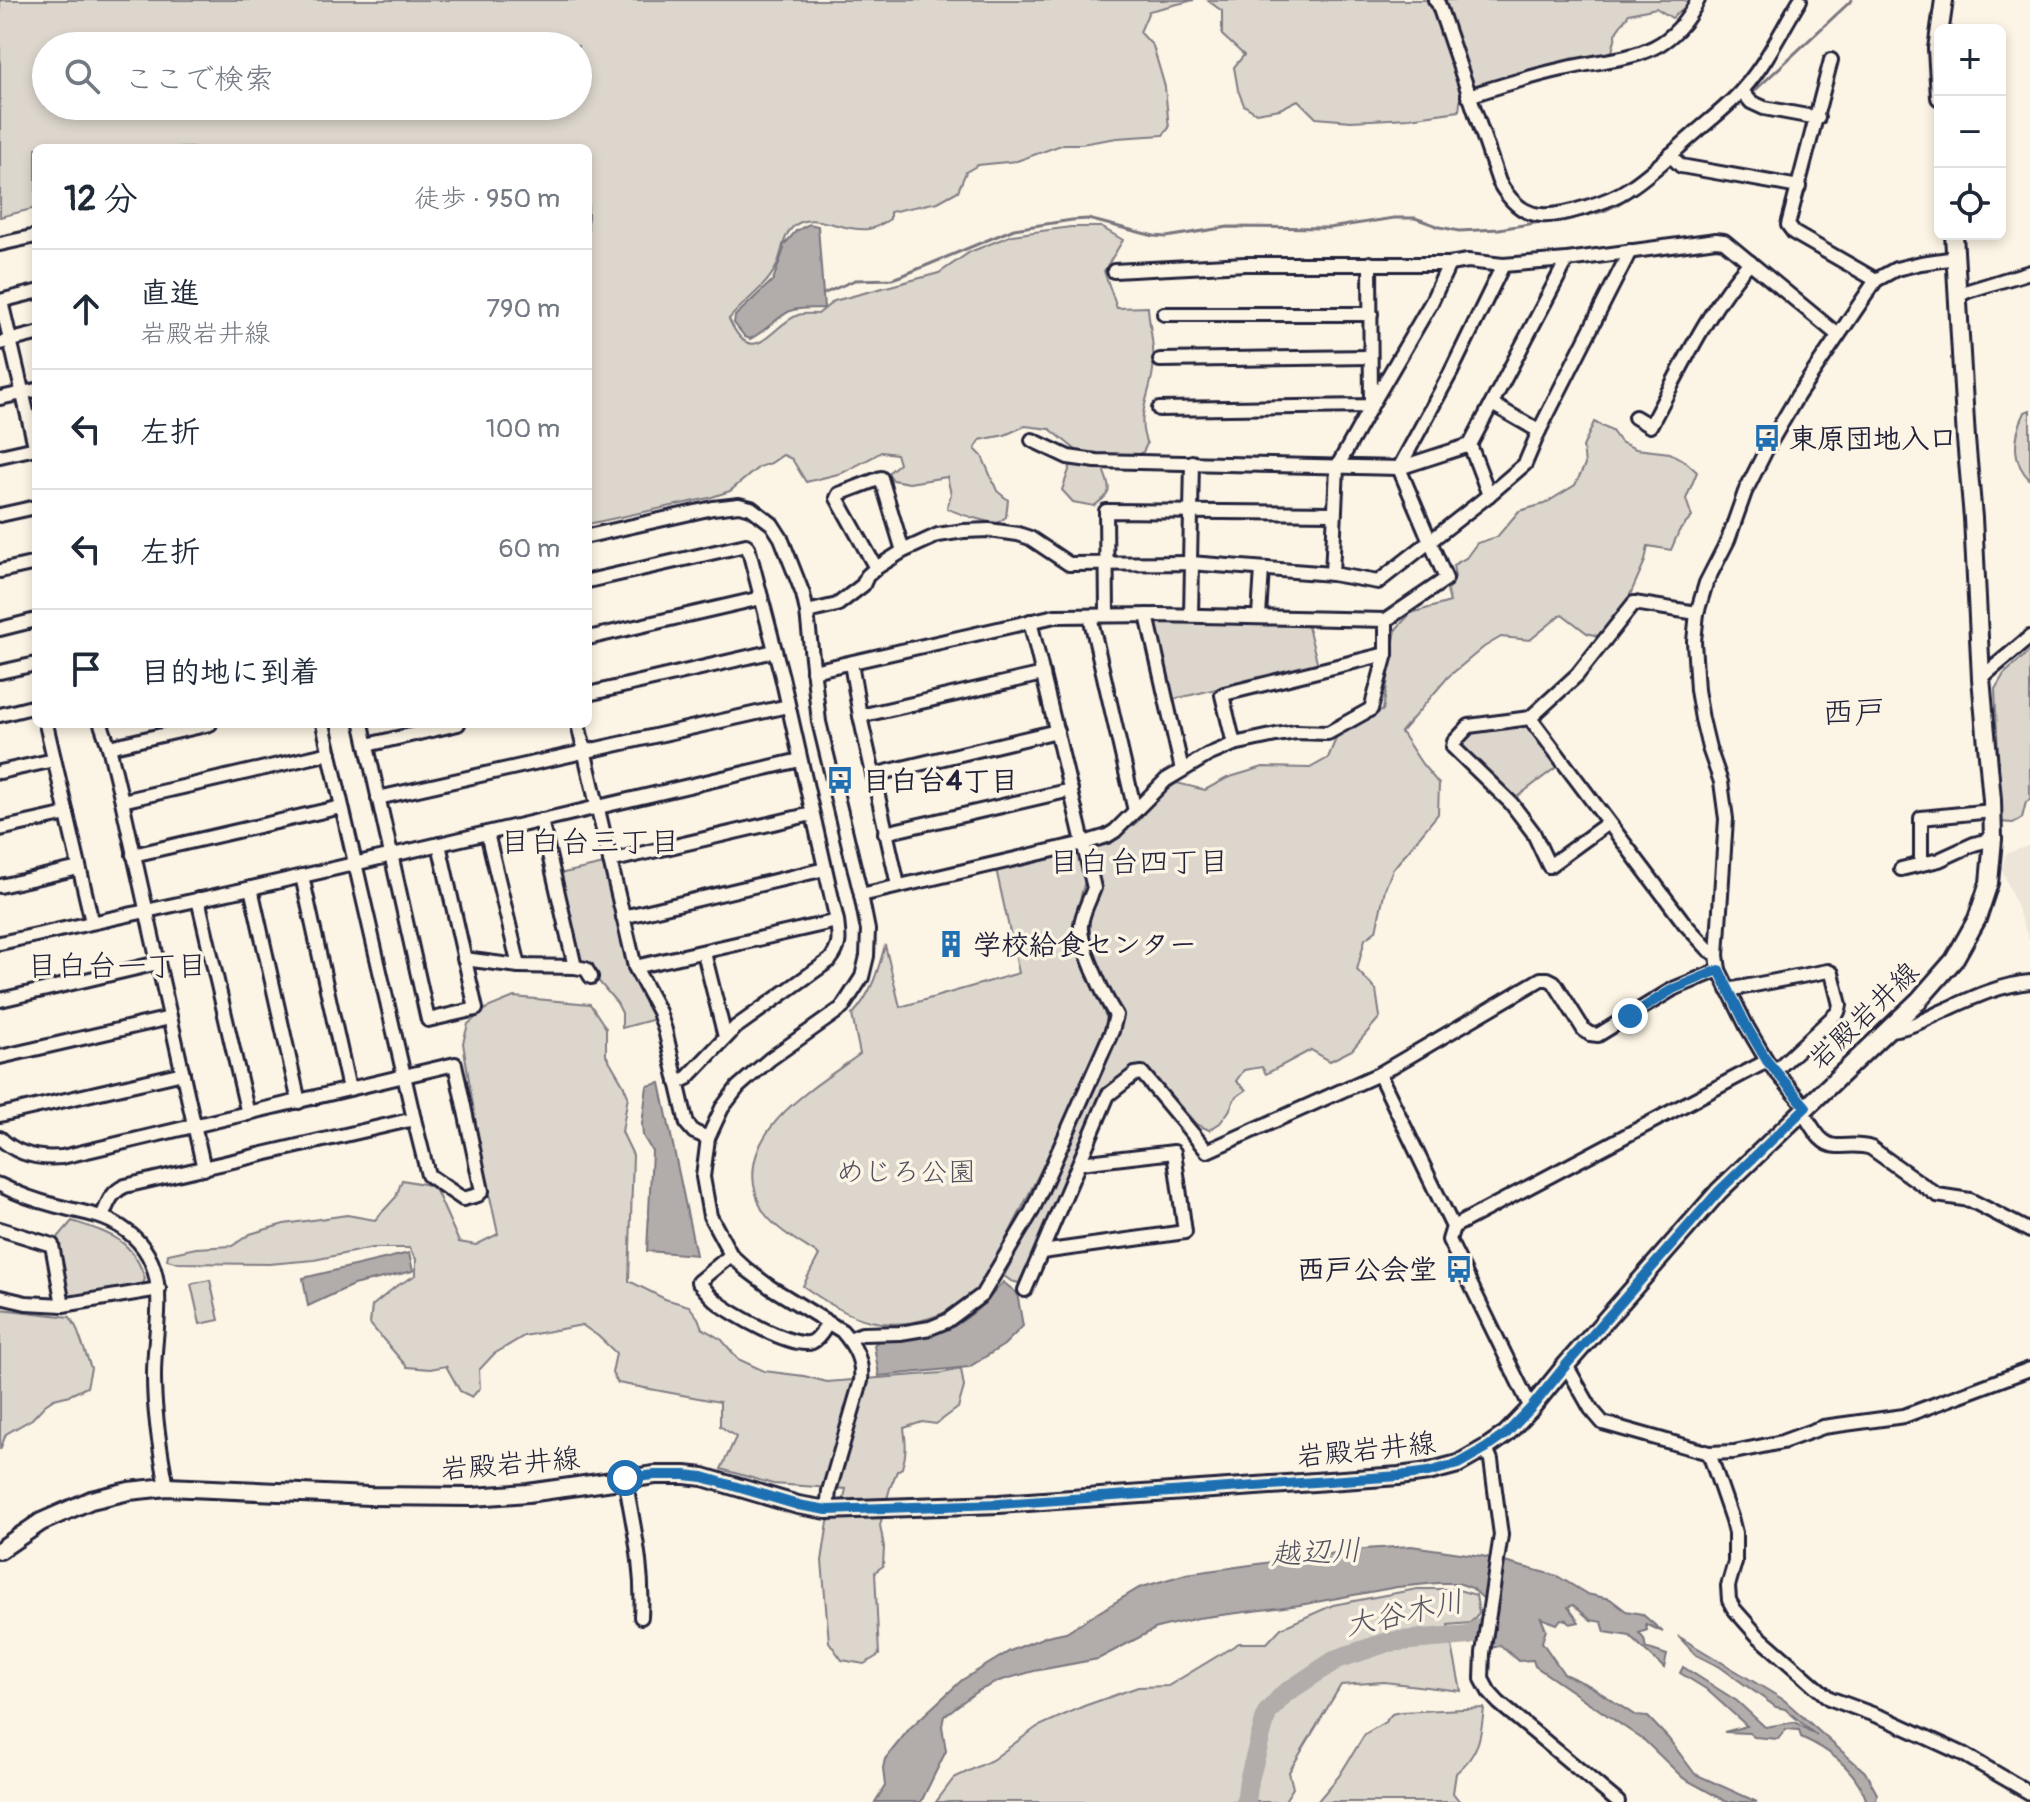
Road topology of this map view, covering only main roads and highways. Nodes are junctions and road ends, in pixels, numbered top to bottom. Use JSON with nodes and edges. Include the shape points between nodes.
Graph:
{"nodes":[{"id":1,"x":1944,"y":0,"type":"edge"},
{"id":2,"x":1940,"y":96,"type":"edge"},
{"id":3,"x":1954,"y":240,"type":"edge"},
{"id":4,"x":0,"y":1550,"type":"edge"}],
"edges":[{"from":1,"to":2,"type":"main road","via":[[1937,49]]},
{"from":3,"to":4,"type":"main road","name":"岩殿岩井線","via":[[1992,811],[1992,862],[1984,902],[1967,940],[1937,981],[1719,1191],[1531,1408],[1486,1448],[1458,1464],[1399,1476],[999,1504],[827,1510],[685,1475],[473,1497],[167,1487],[91,1500],[41,1522]]}]}
